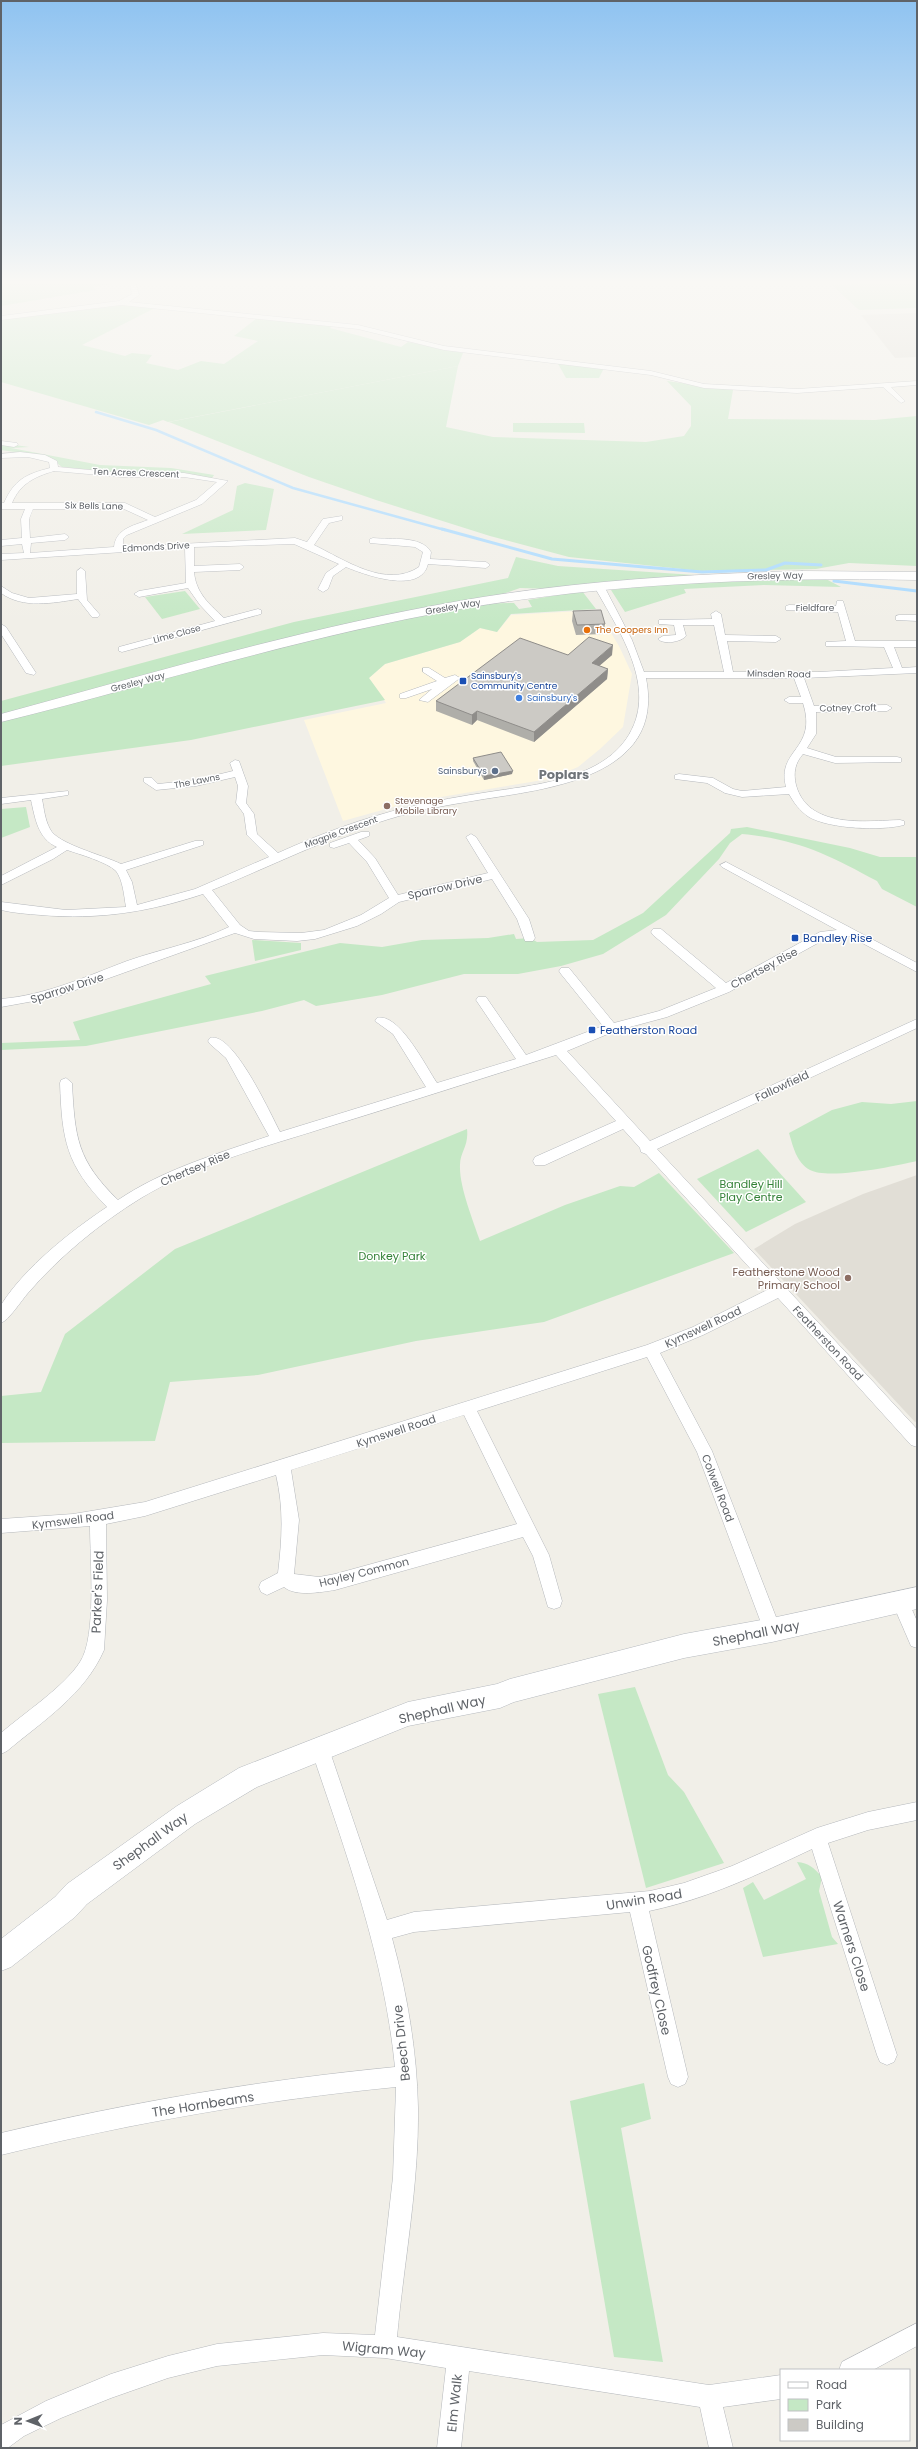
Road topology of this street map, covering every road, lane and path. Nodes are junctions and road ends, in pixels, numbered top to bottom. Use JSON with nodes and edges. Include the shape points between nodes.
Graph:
{"nodes":[{"id":1,"x":898,"y":398,"type":"edge"},
{"id":2,"x":901,"y":401,"type":"dead end"},
{"id":3,"x":1,"y":443,"type":"edge"},
{"id":4,"x":14,"y":445,"type":"dead end"},
{"id":5,"x":1,"y":456,"type":"edge"},
{"id":6,"x":54,"y":469,"type":"junction"},
{"id":7,"x":4,"y":506,"type":"edge"},
{"id":8,"x":30,"y":506,"type":"junction"},
{"id":9,"x":339,"y":518,"type":"dead end"},
{"id":10,"x":154,"y":520,"type":"junction"},
{"id":11,"x":65,"y":537,"type":"dead end"},
{"id":12,"x":27,"y":541,"type":"junction"},
{"id":13,"x":373,"y":541,"type":"dead end"},
{"id":14,"x":1,"y":543,"type":"edge"},
{"id":15,"x":190,"y":544,"type":"junction"},
{"id":16,"x":310,"y":545,"type":"junction"},
{"id":17,"x":118,"y":549,"type":"junction"},
{"id":18,"x":27,"y":555,"type":"junction"},
{"id":19,"x":1,"y":557,"type":"edge"},
{"id":20,"x":426,"y":561,"type":"junction"},
{"id":21,"x":346,"y":563,"type":"junction"},
{"id":22,"x":486,"y":565,"type":"dead end"},
{"id":23,"x":240,"y":566,"type":"dead end"},
{"id":24,"x":190,"y":569,"type":"junction"},
{"id":25,"x":92,"y":575,"type":"dead end"},
{"id":26,"x":917,"y":576,"type":"edge"},
{"id":27,"x":190,"y":585,"type":"junction"},
{"id":28,"x":338,"y":587,"type":"dead end"},
{"id":29,"x":1,"y":590,"type":"edge"},
{"id":30,"x":601,"y":590,"type":"junction"},
{"id":31,"x":139,"y":594,"type":"dead end"},
{"id":32,"x":81,"y":596,"type":"junction"},
{"id":33,"x":789,"y":608,"type":"dead end"},
{"id":34,"x":78,"y":611,"type":"dead end"},
{"id":35,"x":258,"y":612,"type":"dead end"},
{"id":36,"x":899,"y":618,"type":"dead end"},
{"id":37,"x":917,"y":618,"type":"edge"},
{"id":38,"x":222,"y":622,"type":"junction"},
{"id":39,"x":662,"y":622,"type":"dead end"},
{"id":40,"x":678,"y":622,"type":"junction"},
{"id":41,"x":1,"y":627,"type":"edge"},
{"id":42,"x":721,"y":638,"type":"junction"},
{"id":43,"x":663,"y":639,"type":"dead end"},
{"id":44,"x":5,"y":640,"type":"edge"},
{"id":45,"x":776,"y":640,"type":"dead end"},
{"id":46,"x":851,"y":643,"type":"junction"},
{"id":47,"x":829,"y":644,"type":"dead end"},
{"id":48,"x":888,"y":644,"type":"junction"},
{"id":49,"x":917,"y":644,"type":"edge"},
{"id":50,"x":127,"y":645,"type":"dead end"},
{"id":51,"x":31,"y":668,"type":"dead end"},
{"id":52,"x":426,"y":670,"type":"dead end"},
{"id":53,"x":898,"y":670,"type":"junction"},
{"id":54,"x":917,"y":670,"type":"edge"},
{"id":55,"x":729,"y":674,"type":"junction"},
{"id":56,"x":641,"y":675,"type":"junction"},
{"id":57,"x":798,"y":675,"type":"junction"},
{"id":58,"x":455,"y":678,"type":"dead end"},
{"id":59,"x":444,"y":682,"type":"junction"},
{"id":60,"x":403,"y":696,"type":"dead end"},
{"id":61,"x":424,"y":700,"type":"dead end"},
{"id":62,"x":789,"y":700,"type":"dead end"},
{"id":63,"x":808,"y":704,"type":"junction"},
{"id":64,"x":887,"y":708,"type":"dead end"},
{"id":65,"x":1,"y":718,"type":"edge"},
{"id":66,"x":802,"y":750,"type":"junction"},
{"id":67,"x":897,"y":760,"type":"dead end"},
{"id":68,"x":679,"y":777,"type":"dead end"},
{"id":69,"x":793,"y":790,"type":"junction"},
{"id":70,"x":64,"y":793,"type":"dead end"},
{"id":71,"x":36,"y":796,"type":"junction"},
{"id":72,"x":150,"y":796,"type":"dead end"},
{"id":73,"x":1,"y":801,"type":"edge"},
{"id":74,"x":900,"y":823,"type":"dead end"},
{"id":75,"x":365,"y":834,"type":"dead end"},
{"id":76,"x":471,"y":837,"type":"dead end"},
{"id":77,"x":351,"y":839,"type":"junction"},
{"id":78,"x":199,"y":843,"type":"dead end"},
{"id":79,"x":334,"y":844,"type":"dead end"},
{"id":80,"x":64,"y":848,"type":"junction"},
{"id":81,"x":276,"y":858,"type":"junction"},
{"id":82,"x":726,"y":865,"type":"dead end"},
{"id":83,"x":119,"y":868,"type":"junction"},
{"id":84,"x":496,"y":875,"type":"junction"},
{"id":85,"x":1,"y":881,"type":"edge"},
{"id":86,"x":205,"y":888,"type":"junction"},
{"id":87,"x":395,"y":899,"type":"junction"},
{"id":88,"x":132,"y":910,"type":"junction"},
{"id":89,"x":3,"y":911,"type":"edge"},
{"id":90,"x":826,"y":918,"type":"junction"},
{"id":91,"x":236,"y":928,"type":"junction"},
{"id":92,"x":657,"y":932,"type":"dead end"},
{"id":93,"x":852,"y":932,"type":"junction"},
{"id":94,"x":824,"y":936,"type":"junction"},
{"id":95,"x":529,"y":938,"type":"dead end"},
{"id":96,"x":124,"y":955,"type":"dead end"},
{"id":97,"x":131,"y":965,"type":"junction"},
{"id":98,"x":917,"y":968,"type":"edge"},
{"id":99,"x":565,"y":971,"type":"dead end"},
{"id":100,"x":725,"y":989,"type":"junction"},
{"id":101,"x":482,"y":1000,"type":"dead end"},
{"id":102,"x":1,"y":1003,"type":"edge"},
{"id":103,"x":382,"y":1021,"type":"dead end"},
{"id":104,"x":917,"y":1023,"type":"edge"},
{"id":105,"x":611,"y":1028,"type":"junction"},
{"id":106,"x":214,"y":1041,"type":"dead end"},
{"id":107,"x":558,"y":1050,"type":"junction"},
{"id":108,"x":523,"y":1060,"type":"junction"},
{"id":109,"x":66,"y":1083,"type":"dead end"},
{"id":110,"x":434,"y":1088,"type":"junction"},
{"id":111,"x":623,"y":1123,"type":"junction"},
{"id":112,"x":277,"y":1138,"type":"junction"},
{"id":113,"x":646,"y":1149,"type":"junction"},
{"id":114,"x":540,"y":1161,"type":"dead end"},
{"id":115,"x":116,"y":1207,"type":"junction"},
{"id":116,"x":779,"y":1291,"type":"junction"},
{"id":117,"x":1,"y":1318,"type":"edge"},
{"id":118,"x":651,"y":1350,"type":"junction"},
{"id":119,"x":468,"y":1408,"type":"junction"},
{"id":120,"x":917,"y":1440,"type":"edge"},
{"id":121,"x":282,"y":1467,"type":"junction"},
{"id":122,"x":98,"y":1520,"type":"junction"},
{"id":123,"x":1,"y":1526,"type":"edge"},
{"id":124,"x":528,"y":1528,"type":"junction"},
{"id":125,"x":286,"y":1577,"type":"junction"},
{"id":126,"x":267,"y":1587,"type":"dead end"},
{"id":127,"x":909,"y":1600,"type":"edge"},
{"id":128,"x":554,"y":1601,"type":"dead end"},
{"id":129,"x":772,"y":1630,"type":"junction"},
{"id":130,"x":917,"y":1640,"type":"edge"},
{"id":131,"x":1,"y":1745,"type":"edge"},
{"id":132,"x":320,"y":1749,"type":"junction"},
{"id":133,"x":917,"y":1811,"type":"edge"},
{"id":134,"x":816,"y":1837,"type":"junction"},
{"id":135,"x":638,"y":1903,"type":"junction"},
{"id":136,"x":382,"y":1931,"type":"junction"},
{"id":137,"x":1,"y":1957,"type":"edge"},
{"id":138,"x":887,"y":2055,"type":"dead end"},
{"id":139,"x":406,"y":2076,"type":"junction"},
{"id":140,"x":678,"y":2077,"type":"dead end"},
{"id":141,"x":1,"y":2144,"type":"edge"},
{"id":142,"x":917,"y":2334,"type":"edge"},
{"id":143,"x":385,"y":2347,"type":"junction"},
{"id":144,"x":459,"y":2357,"type":"junction"},
{"id":145,"x":852,"y":2369,"type":"edge"},
{"id":146,"x":780,"y":2387,"type":"edge"},
{"id":147,"x":709,"y":2397,"type":"junction"},
{"id":148,"x":1,"y":2439,"type":"edge"},
{"id":149,"x":449,"y":2448,"type":"edge"},
{"id":150,"x":721,"y":2448,"type":"edge"}],
"edges":[{"from":1,"to":2,"type":"street"},
{"from":3,"to":4,"type":"street"},
{"from":5,"to":6,"type":"street","via":[[18,454],[45,458],[53,461]]},
{"from":6,"to":7,"type":"street","name":"Ten Acres Crescent","via":[[36,474],[22,482],[14,489]]},
{"from":6,"to":10,"type":"street","name":"Ten Acres Crescent","via":[[122,475],[184,475],[224,482],[199,502]]},
{"from":7,"to":8,"type":"street","name":"Ten Acres Crescent"},
{"from":8,"to":10,"type":"street","name":"Six Bells Lane","via":[[125,506]]},
{"from":8,"to":12,"type":"street","via":[[25,519]]},
{"from":9,"to":16,"type":"street","via":[[324,520]]},
{"from":10,"to":17,"type":"street","name":"Ten Acres Crescent","via":[[124,533],[119,538]]},
{"from":11,"to":12,"type":"street"},
{"from":12,"to":14,"type":"street"},
{"from":12,"to":18,"type":"street"},
{"from":13,"to":20,"type":"street","via":[[383,540],[421,546],[427,552]]},
{"from":15,"to":16,"type":"street","name":"Edmonds Drive","via":[[295,541]]},
{"from":15,"to":17,"type":"street","name":"Edmonds Drive"},
{"from":15,"to":24,"type":"street"},
{"from":16,"to":21,"type":"street","name":"Edmonds Drive"},
{"from":17,"to":18,"type":"street","name":"Edmonds Drive"},
{"from":18,"to":19,"type":"street","name":"Edmonds Drive"},
{"from":20,"to":21,"type":"street","name":"Edmonds Drive","via":[[421,570],[414,574],[393,578],[366,572]]},
{"from":20,"to":22,"type":"street"},
{"from":21,"to":28,"type":"street","via":[[331,573],[324,587]]},
{"from":23,"to":24,"type":"street","via":[[220,565]]},
{"from":24,"to":27,"type":"street"},
{"from":25,"to":32,"type":"street","via":[[81,574]]},
{"from":26,"to":30,"type":"street","name":"Gresley Way","via":[[755,576]]},
{"from":27,"to":31,"type":"street","via":[[153,588]]},
{"from":27,"to":38,"type":"street","via":[[192,591]]},
{"from":29,"to":32,"type":"street","via":[[23,600]]},
{"from":30,"to":56,"type":"street","name":"Magpie Crescent","via":[[626,637]]},
{"from":30,"to":65,"type":"street","name":"Gresley Way","via":[[581,588],[460,605],[341,629]]},
{"from":32,"to":34,"type":"street","via":[[83,603],[92,612]]},
{"from":33,"to":46,"type":"street","name":"Fieldfare","via":[[840,606]]},
{"from":35,"to":38,"type":"street","name":"Lime Close","via":[[245,613]]},
{"from":36,"to":37,"type":"street"},
{"from":38,"to":50,"type":"street","name":"Lime Close"},
{"from":39,"to":40,"type":"street"},
{"from":40,"to":42,"type":"street","via":[[716,618]]},
{"from":40,"to":43,"type":"street","via":[[681,636]]},
{"from":41,"to":44,"type":"street"},
{"from":42,"to":45,"type":"street","via":[[749,643]]},
{"from":42,"to":55,"type":"street"},
{"from":44,"to":51,"type":"street"},
{"from":46,"to":47,"type":"street"},
{"from":46,"to":48,"type":"street"},
{"from":48,"to":49,"type":"street"},
{"from":48,"to":53,"type":"street"},
{"from":52,"to":59,"type":"street"},
{"from":53,"to":54,"type":"street","name":"Minsden Road"},
{"from":53,"to":57,"type":"street","name":"Minsden Road"},
{"from":55,"to":56,"type":"street","name":"Minsden Road"},
{"from":55,"to":57,"type":"street","name":"Minsden Road"},
{"from":56,"to":81,"type":"street","name":"Magpie Crescent","via":[[642,699],[637,729],[618,754],[593,770],[548,786],[448,801],[382,817]]},
{"from":57,"to":63,"type":"street","name":"Cotney Croft"},
{"from":58,"to":59,"type":"street"},
{"from":59,"to":60,"type":"street"},
{"from":59,"to":61,"type":"street","via":[[446,683]]},
{"from":62,"to":63,"type":"street"},
{"from":63,"to":64,"type":"street","name":"Cotney Croft"},
{"from":63,"to":66,"type":"street","name":"Cotney Croft","via":[[812,733]]},
{"from":66,"to":67,"type":"street","via":[[836,764]]},
{"from":66,"to":69,"type":"street","name":"Cotney Croft","via":[[790,768]]},
{"from":68,"to":69,"type":"street","via":[[709,780],[729,791],[742,794]]},
{"from":69,"to":74,"type":"street","name":"Cotney Croft","via":[[799,804],[816,816],[842,823],[882,826]]},
{"from":70,"to":71,"type":"street"},
{"from":71,"to":73,"type":"street"},
{"from":71,"to":80,"type":"street","via":[[39,820],[47,835]]},
{"from":72,"to":81,"type":"street","name":"The Lawns","via":[[152,783],[191,784],[237,768],[243,786],[241,803],[248,814],[252,835]]},
{"from":75,"to":77,"type":"street"},
{"from":76,"to":84,"type":"street","name":"Sparrow Drive"},
{"from":77,"to":79,"type":"street"},
{"from":77,"to":87,"type":"street","name":"Sparrow Drive","via":[[371,860]]},
{"from":78,"to":83,"type":"street"},
{"from":80,"to":83,"type":"street","via":[[97,856]]},
{"from":80,"to":85,"type":"street"},
{"from":81,"to":86,"type":"street","name":"Magpie Crescent"},
{"from":82,"to":90,"type":"street"},
{"from":83,"to":88,"type":"street","via":[[127,887]]},
{"from":84,"to":87,"type":"street","name":"Sparrow Drive"},
{"from":84,"to":95,"type":"street","name":"Sparrow Drive","via":[[523,919]]},
{"from":86,"to":88,"type":"street","name":"Magpie Crescent"},
{"from":86,"to":91,"type":"street","name":"Sparrow Drive"},
{"from":87,"to":91,"type":"street","name":"Sparrow Drive","via":[[365,916],[314,936],[253,936],[243,934]]},
{"from":88,"to":89,"type":"street","name":"Magpie Crescent","via":[[80,915]]},
{"from":90,"to":93,"type":"street"},
{"from":90,"to":94,"type":"street"},
{"from":91,"to":97,"type":"street","name":"Sparrow Drive","via":[[210,940]]},
{"from":92,"to":100,"type":"street","name":"Chertsey Rise"},
{"from":93,"to":94,"type":"street","name":"Chertsey Rise"},
{"from":93,"to":98,"type":"street"},
{"from":94,"to":100,"type":"street","name":"Chertsey Rise"},
{"from":96,"to":97,"type":"street"},
{"from":97,"to":102,"type":"street","name":"Sparrow Drive","via":[[101,978],[29,1000]]},
{"from":99,"to":105,"type":"street"},
{"from":100,"to":105,"type":"street","name":"Chertsey Rise","via":[[663,1014]]},
{"from":101,"to":108,"type":"street"},
{"from":103,"to":110,"type":"street","via":[[397,1031]]},
{"from":104,"to":113,"type":"street","name":"Fallowfield"},
{"from":105,"to":107,"type":"street","name":"Chertsey Rise"},
{"from":106,"to":112,"type":"street","via":[[231,1055]]},
{"from":107,"to":108,"type":"street","name":"Chertsey Rise"},
{"from":107,"to":111,"type":"street","name":"Featherston Road"},
{"from":108,"to":110,"type":"street","name":"Chertsey Rise"},
{"from":109,"to":115,"type":"street","via":[[74,1152],[85,1175]]},
{"from":110,"to":112,"type":"street","name":"Chertsey Rise"},
{"from":111,"to":113,"type":"street","name":"Featherston Road"},
{"from":111,"to":114,"type":"street"},
{"from":112,"to":115,"type":"street","name":"Chertsey Rise","via":[[188,1169]]},
{"from":113,"to":116,"type":"street","name":"Featherston Road"},
{"from":115,"to":117,"type":"street","name":"Chertsey Rise","via":[[62,1249],[35,1275],[10,1303]]},
{"from":116,"to":118,"type":"street","name":"Kymswell Road","via":[[698,1331]]},
{"from":116,"to":120,"type":"street","name":"Featherston Road"},
{"from":118,"to":119,"type":"street","name":"Kymswell Road"},
{"from":118,"to":129,"type":"street","name":"Colwell Road","via":[[704,1451]]},
{"from":119,"to":121,"type":"street","name":"Kymswell Road"},
{"from":119,"to":124,"type":"street"},
{"from":121,"to":122,"type":"street","name":"Kymswell Road","via":[[145,1509]]},
{"from":121,"to":125,"type":"street","via":[[292,1510],[292,1534]]},
{"from":122,"to":123,"type":"street","name":"Kymswell Road"},
{"from":122,"to":131,"type":"street","name":"Parker's Field","via":[[99,1600],[95,1650],[86,1668],[71,1685]]},
{"from":124,"to":125,"type":"street","name":"Hayley Common","via":[[335,1582],[307,1585],[292,1582]]},
{"from":124,"to":128,"type":"street","via":[[540,1554]]},
{"from":125,"to":126,"type":"street"},
{"from":127,"to":129,"type":"street","name":"Shephall Way"},
{"from":127,"to":130,"type":"street"},
{"from":129,"to":132,"type":"street","name":"Shephall Way","via":[[684,1646],[510,1691],[500,1696],[408,1714]]},
{"from":132,"to":136,"type":"street","name":"Beech Drive"},
{"from":132,"to":137,"type":"street","name":"Shephall Way","via":[[248,1777],[186,1815],[77,1894],[61,1911]]},
{"from":133,"to":134,"type":"street","name":"Unwin Road","via":[[868,1821]]},
{"from":134,"to":135,"type":"street","name":"Unwin Road","via":[[734,1875],[684,1893]]},
{"from":134,"to":138,"type":"street","name":"Warners Close"},
{"from":135,"to":136,"type":"street","name":"Unwin Road","via":[[414,1922]]},
{"from":135,"to":140,"type":"street","name":"Godfrey Close"},
{"from":136,"to":139,"type":"street","name":"Beech Drive","via":[[401,2022]]},
{"from":139,"to":141,"type":"street","name":"The Hornbeams","via":[[343,2081],[224,2100],[106,2120]]},
{"from":139,"to":143,"type":"street","name":"Beech Drive","via":[[403,2167]]},
{"from":142,"to":145,"type":"street"},
{"from":143,"to":144,"type":"street","name":"Wigram Way"},
{"from":143,"to":148,"type":"street","name":"Wigram Way","via":[[323,2344],[217,2355],[168,2367],[111,2386],[54,2409],[16,2428]]},
{"from":144,"to":147,"type":"street","name":"Wigram Way"},
{"from":144,"to":149,"type":"street","name":"Elm Walk"},
{"from":146,"to":147,"type":"street","name":"Wigram Way"},
{"from":147,"to":150,"type":"street"}]}
